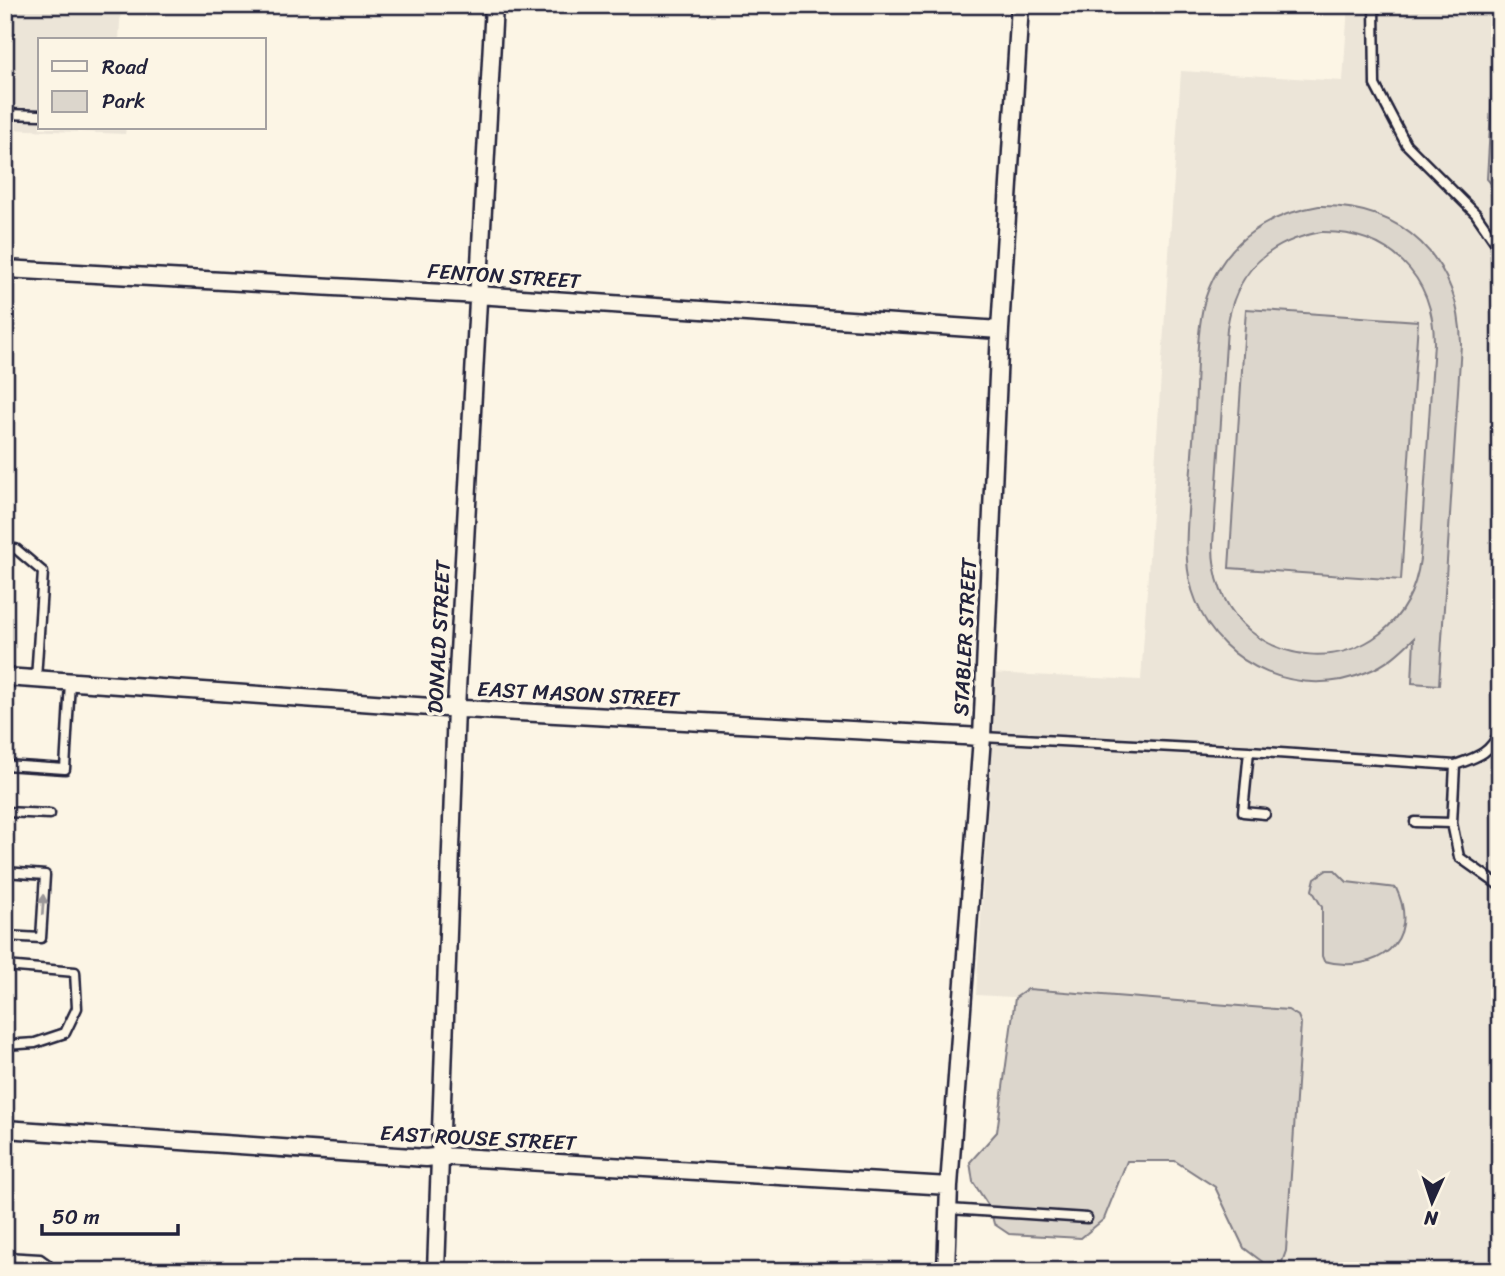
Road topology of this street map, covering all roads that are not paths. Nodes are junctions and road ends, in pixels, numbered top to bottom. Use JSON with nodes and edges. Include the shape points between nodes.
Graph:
{"nodes":[{"id":1,"x":494,"y":5,"type":"edge"},
{"id":2,"x":1020,"y":5,"type":"edge"},
{"id":3,"x":1374,"y":5,"type":"edge"},
{"id":4,"x":5,"y":114,"type":"edge"},
{"id":5,"x":38,"y":116,"type":"edge"},
{"id":6,"x":1500,"y":249,"type":"edge"},
{"id":7,"x":5,"y":269,"type":"edge"},
{"id":8,"x":478,"y":295,"type":"junction"},
{"id":9,"x":1000,"y":330,"type":"junction"},
{"id":10,"x":5,"y":549,"type":"edge"},
{"id":11,"x":5,"y":677,"type":"edge"},
{"id":12,"x":36,"y":679,"type":"junction"},
{"id":13,"x":70,"y":681,"type":"junction"},
{"id":14,"x":456,"y":708,"type":"junction"},
{"id":15,"x":1500,"y":731,"type":"edge"},
{"id":16,"x":982,"y":737,"type":"junction"},
{"id":17,"x":1249,"y":751,"type":"junction"},
{"id":18,"x":5,"y":765,"type":"edge"},
{"id":19,"x":1455,"y":765,"type":"junction"},
{"id":20,"x":5,"y":812,"type":"edge"},
{"id":21,"x":50,"y":814,"type":"dead end"},
{"id":22,"x":1265,"y":814,"type":"dead end"},
{"id":23,"x":1415,"y":822,"type":"dead end"},
{"id":24,"x":1451,"y":823,"type":"junction"},
{"id":25,"x":5,"y":872,"type":"edge"},
{"id":26,"x":1500,"y":886,"type":"edge"},
{"id":27,"x":5,"y":936,"type":"edge"},
{"id":28,"x":5,"y":966,"type":"edge"},
{"id":29,"x":5,"y":1045,"type":"edge"},
{"id":30,"x":5,"y":1129,"type":"edge"},
{"id":31,"x":442,"y":1156,"type":"junction"},
{"id":32,"x":949,"y":1186,"type":"junction"},
{"id":33,"x":949,"y":1209,"type":"junction"},
{"id":34,"x":1087,"y":1218,"type":"dead end"},
{"id":35,"x":5,"y":1257,"type":"edge"},
{"id":36,"x":48,"y":1271,"type":"edge"},
{"id":37,"x":436,"y":1271,"type":"edge"},
{"id":38,"x":946,"y":1271,"type":"edge"}],
"edges":[{"from":1,"to":8,"type":"street","name":"DONALD STREET"},
{"from":2,"to":9,"type":"street","name":"STABLER STREET"},
{"from":3,"to":6,"type":"lane","via":[[1375,85],[1406,144],[1476,214]]},
{"from":4,"to":5,"type":"lane"},
{"from":7,"to":8,"type":"street","name":"FENTON STREET"},
{"from":8,"to":9,"type":"street","name":"FENTON STREET"},
{"from":8,"to":14,"type":"street","name":"DONALD STREET"},
{"from":9,"to":16,"type":"street","name":"STABLER STREET"},
{"from":10,"to":12,"type":"lane","via":[[16,550],[43,572]]},
{"from":11,"to":12,"type":"street","name":"EAST MASON STREET"},
{"from":12,"to":13,"type":"street","name":"EAST MASON STREET"},
{"from":13,"to":14,"type":"street","name":"EAST MASON STREET"},
{"from":13,"to":18,"type":"lane","via":[[65,769]]},
{"from":14,"to":16,"type":"street","name":"EAST MASON STREET"},
{"from":14,"to":31,"type":"street","name":"DONALD STREET"},
{"from":15,"to":19,"type":"lane","via":[[1483,755]]},
{"from":16,"to":17,"type":"lane"},
{"from":16,"to":32,"type":"street","name":"STABLER STREET"},
{"from":17,"to":19,"type":"lane"},
{"from":17,"to":22,"type":"lane","via":[[1243,812]]},
{"from":19,"to":24,"type":"lane"},
{"from":20,"to":21,"type":"lane"},
{"from":23,"to":24,"type":"lane"},
{"from":24,"to":26,"type":"lane","via":[[1459,857]]},
{"from":27,"to":25,"type":"lane","one_way":true,"via":[[41,937],[45,875]]},
{"from":28,"to":29,"type":"lane","via":[[75,972],[77,1008],[65,1033],[35,1043]]},
{"from":30,"to":31,"type":"street","name":"EAST ROUSE STREET"},
{"from":31,"to":32,"type":"street","name":"EAST ROUSE STREET"},
{"from":31,"to":37,"type":"street","name":"DONALD STREET"},
{"from":32,"to":33,"type":"street","name":"STABLER STREET"},
{"from":33,"to":34,"type":"lane"},
{"from":33,"to":38,"type":"street","name":"STABLER STREET"},
{"from":35,"to":36,"type":"lane","via":[[40,1259]]}]}
